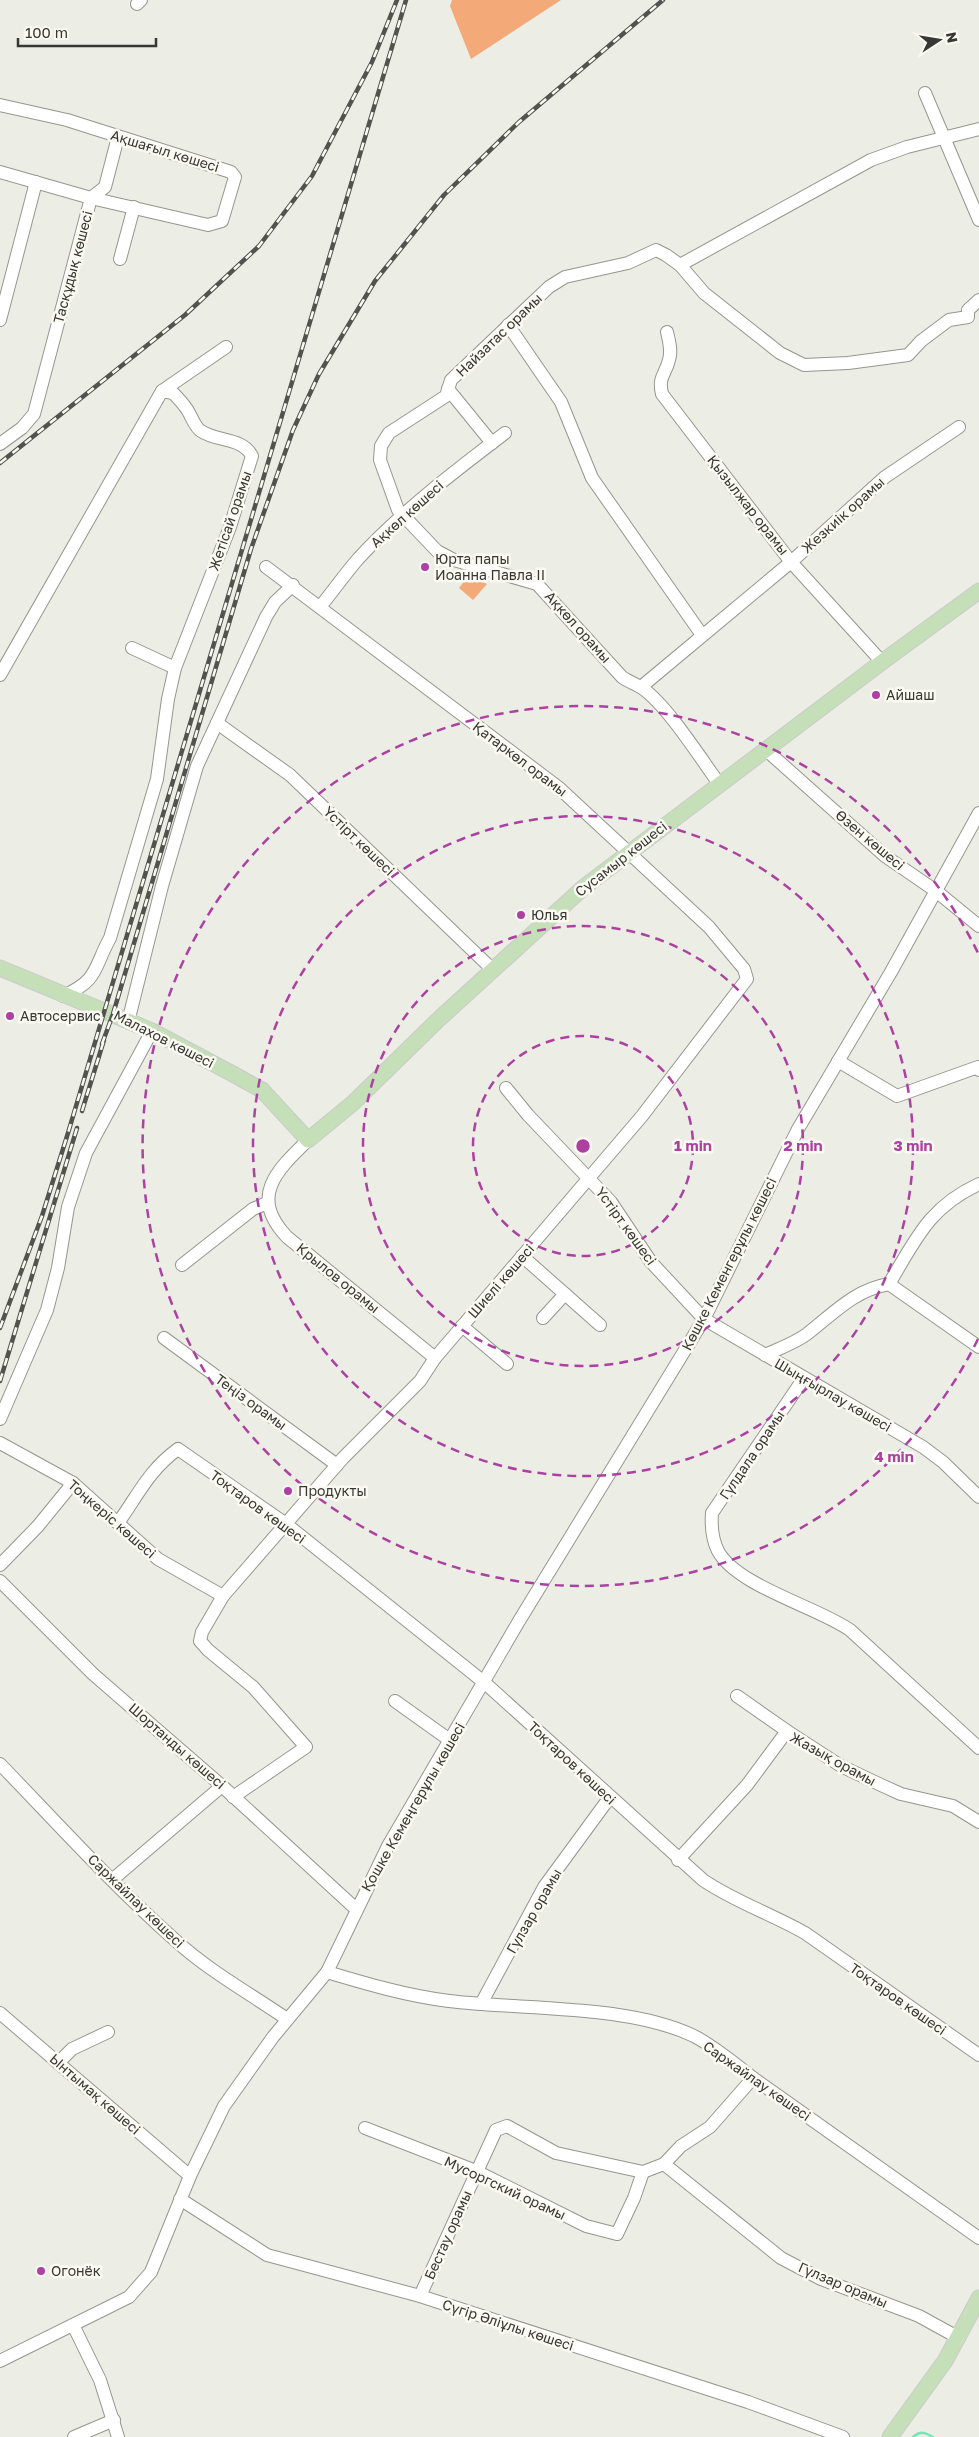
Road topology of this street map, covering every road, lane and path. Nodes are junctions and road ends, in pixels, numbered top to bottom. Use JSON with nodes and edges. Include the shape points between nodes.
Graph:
{"nodes":[{"id":1,"x":925,"y":93,"type":"dead end"},
{"id":2,"x":0,"y":105,"type":"edge"},
{"id":3,"x":979,"y":129,"type":"edge"},
{"id":4,"x":118,"y":137,"type":"junction"},
{"id":5,"x":944,"y":139,"type":"junction"},
{"id":6,"x":0,"y":172,"type":"edge"},
{"id":7,"x":36,"y":182,"type":"junction"},
{"id":8,"x":91,"y":198,"type":"junction"},
{"id":9,"x":134,"y":208,"type":"junction"},
{"id":10,"x":979,"y":220,"type":"edge"},
{"id":11,"x":120,"y":259,"type":"dead end"},
{"id":12,"x":680,"y":265,"type":"junction"},
{"id":13,"x":979,"y":300,"type":"edge"},
{"id":14,"x":0,"y":320,"type":"edge"},
{"id":15,"x":508,"y":325,"type":"junction"},
{"id":16,"x":667,"y":332,"type":"dead end"},
{"id":17,"x":226,"y":347,"type":"dead end"},
{"id":18,"x":448,"y":389,"type":"junction"},
{"id":19,"x":162,"y":391,"type":"junction"},
{"id":20,"x":959,"y":427,"type":"dead end"},
{"id":21,"x":506,"y":433,"type":"dead end"},
{"id":22,"x":492,"y":443,"type":"junction"},
{"id":23,"x":0,"y":444,"type":"edge"},
{"id":24,"x":404,"y":516,"type":"junction"},
{"id":25,"x":791,"y":562,"type":"junction"},
{"id":26,"x":266,"y":567,"type":"dead end"},
{"id":27,"x":293,"y":586,"type":"junction"},
{"id":28,"x":979,"y":591,"type":"edge"},
{"id":29,"x":320,"y":607,"type":"junction"},
{"id":30,"x":702,"y":635,"type":"junction"},
{"id":31,"x":132,"y":648,"type":"dead end"},
{"id":32,"x":882,"y":662,"type":"junction"},
{"id":33,"x":175,"y":668,"type":"junction"},
{"id":34,"x":0,"y":675,"type":"edge"},
{"id":35,"x":641,"y":687,"type":"junction"},
{"id":36,"x":217,"y":722,"type":"junction"},
{"id":37,"x":765,"y":749,"type":"junction"},
{"id":38,"x":720,"y":785,"type":"junction"},
{"id":39,"x":979,"y":813,"type":"edge"},
{"id":40,"x":630,"y":852,"type":"junction"},
{"id":41,"x":936,"y":891,"type":"junction"},
{"id":42,"x":979,"y":926,"type":"edge"},
{"id":43,"x":731,"y":952,"type":"joint"},
{"id":44,"x":0,"y":968,"type":"edge"},
{"id":45,"x":492,"y":970,"type":"junction"},
{"id":46,"x":63,"y":996,"type":"junction"},
{"id":47,"x":128,"y":1022,"type":"junction"},
{"id":48,"x":152,"y":1031,"type":"junction"},
{"id":49,"x":838,"y":1061,"type":"junction"},
{"id":50,"x":979,"y":1070,"type":"edge"},
{"id":51,"x":506,"y":1088,"type":"dead end"},
{"id":52,"x":308,"y":1140,"type":"junction"},
{"id":53,"x":590,"y":1178,"type":"junction"},
{"id":54,"x":979,"y":1184,"type":"edge"},
{"id":55,"x":267,"y":1203,"type":"junction"},
{"id":56,"x":522,"y":1256,"type":"junction"},
{"id":57,"x":182,"y":1265,"type":"dead end"},
{"id":58,"x":889,"y":1284,"type":"junction"},
{"id":59,"x":565,"y":1294,"type":"junction"},
{"id":60,"x":543,"y":1318,"type":"dead end"},
{"id":61,"x":704,"y":1319,"type":"junction"},
{"id":62,"x":600,"y":1325,"type":"dead end"},
{"id":63,"x":462,"y":1326,"type":"junction"},
{"id":64,"x":164,"y":1338,"type":"dead end"},
{"id":65,"x":979,"y":1347,"type":"edge"},
{"id":66,"x":765,"y":1355,"type":"junction"},
{"id":67,"x":435,"y":1358,"type":"junction"},
{"id":68,"x":507,"y":1364,"type":"dead end"},
{"id":69,"x":804,"y":1378,"type":"junction"},
{"id":70,"x":0,"y":1419,"type":"edge"},
{"id":71,"x":0,"y":1443,"type":"edge"},
{"id":72,"x":337,"y":1465,"type":"junction"},
{"id":73,"x":73,"y":1484,"type":"junction"},
{"id":74,"x":979,"y":1497,"type":"edge"},
{"id":75,"x":118,"y":1523,"type":"junction"},
{"id":76,"x":286,"y":1524,"type":"junction"},
{"id":77,"x":0,"y":1565,"type":"edge"},
{"id":78,"x":0,"y":1581,"type":"edge"},
{"id":79,"x":223,"y":1596,"type":"junction"},
{"id":80,"x":485,"y":1683,"type":"junction"},
{"id":81,"x":737,"y":1696,"type":"dead end"},
{"id":82,"x":395,"y":1701,"type":"dead end"},
{"id":83,"x":788,"y":1731,"type":"junction"},
{"id":84,"x":452,"y":1741,"type":"junction"},
{"id":85,"x":979,"y":1748,"type":"edge"},
{"id":86,"x":0,"y":1764,"type":"edge"},
{"id":87,"x":222,"y":1786,"type":"junction"},
{"id":88,"x":233,"y":1797,"type":"junction"},
{"id":89,"x":610,"y":1797,"type":"junction"},
{"id":90,"x":979,"y":1822,"type":"edge"},
{"id":91,"x":678,"y":1860,"type":"junction"},
{"id":92,"x":112,"y":1880,"type":"junction"},
{"id":93,"x":356,"y":1909,"type":"junction"},
{"id":94,"x":327,"y":1972,"type":"junction"},
{"id":95,"x":482,"y":2004,"type":"junction"},
{"id":96,"x":0,"y":2013,"type":"edge"},
{"id":97,"x":287,"y":2019,"type":"junction"},
{"id":98,"x":108,"y":2032,"type":"dead end"},
{"id":99,"x":979,"y":2055,"type":"edge"},
{"id":100,"x":58,"y":2063,"type":"junction"},
{"id":101,"x":753,"y":2078,"type":"junction"},
{"id":102,"x":366,"y":2128,"type":"dead end"},
{"id":103,"x":664,"y":2164,"type":"junction"},
{"id":104,"x":476,"y":2171,"type":"junction"},
{"id":105,"x":643,"y":2172,"type":"junction"},
{"id":106,"x":190,"y":2176,"type":"junction"},
{"id":107,"x":180,"y":2199,"type":"junction"},
{"id":108,"x":979,"y":2238,"type":"edge"},
{"id":109,"x":420,"y":2296,"type":"junction"},
{"id":110,"x":979,"y":2298,"type":"edge"},
{"id":111,"x":73,"y":2325,"type":"junction"},
{"id":112,"x":959,"y":2338,"type":"junction"},
{"id":113,"x":0,"y":2361,"type":"edge"},
{"id":114,"x":114,"y":2420,"type":"junction"},
{"id":115,"x":74,"y":2437,"type":"edge"},
{"id":116,"x":118,"y":2437,"type":"edge"},
{"id":117,"x":843,"y":2437,"type":"edge"},
{"id":118,"x":890,"y":2437,"type":"edge"}],
"edges":[{"from":1,"to":5,"type":"street"},
{"from":2,"to":4,"type":"street","name":"Ақшағыл көшесі","via":[[67,120]]},
{"from":3,"to":5,"type":"street"},
{"from":4,"to":8,"type":"street","name":"Тасқұдық көшесі","via":[[105,187]]},
{"from":4,"to":9,"type":"street","name":"Ақшағыл көшесі","via":[[231,172],[235,176],[222,221],[208,224]]},
{"from":5,"to":10,"type":"street"},
{"from":5,"to":12,"type":"street","via":[[907,147],[871,160]]},
{"from":6,"to":7,"type":"street","name":"Ақшағыл көшесі"},
{"from":7,"to":8,"type":"street","name":"Ақшағыл көшесі"},
{"from":7,"to":14,"type":"street"},
{"from":8,"to":9,"type":"street","name":"Ақшағыл көшесі"},
{"from":8,"to":23,"type":"street","name":"Тасқұдық көшесі","via":[[34,414],[22,428]]},
{"from":9,"to":11,"type":"street"},
{"from":12,"to":13,"type":"street","name":"Найзатас орамы","via":[[704,293],[780,353],[804,365],[908,355],[949,320],[968,317],[968,310]]},
{"from":12,"to":15,"type":"street","name":"Найзатас орамы","via":[[656,250],[628,263],[565,277],[549,287]]},
{"from":15,"to":18,"type":"street","name":"Найзатас орамы","via":[[451,380]]},
{"from":15,"to":30,"type":"street","via":[[561,402],[592,478]]},
{"from":16,"to":25,"type":"street","name":"Қызылжар орамы","via":[[671,349],[670,360],[659,381],[662,394]]},
{"from":17,"to":19,"type":"street"},
{"from":18,"to":22,"type":"street"},
{"from":18,"to":24,"type":"street","name":"Найзатас орамы","via":[[446,396],[389,434],[381,446],[380,460],[392,497]]},
{"from":19,"to":33,"type":"street","name":"Жетісай орамы","via":[[173,392],[199,430],[238,443],[252,456],[230,527]]},
{"from":19,"to":34,"type":"street"},
{"from":20,"to":25,"type":"street","name":"Жезкиік орамы","via":[[885,477]]},
{"from":21,"to":22,"type":"street","name":"Ақкөл көшесі"},
{"from":22,"to":24,"type":"street","name":"Ақкөл көшесі"},
{"from":24,"to":29,"type":"street","name":"Ақкөл көшесі","via":[[359,559]]},
{"from":24,"to":35,"type":"street","name":"Ақкөл орамы","via":[[437,551],[454,560],[537,584],[622,677]]},
{"from":25,"to":30,"type":"street","name":"Жезкиік орамы"},
{"from":25,"to":32,"type":"street","name":"Қызылжар орамы"},
{"from":26,"to":27,"type":"street","name":"Қатаркөл орамы"},
{"from":27,"to":29,"type":"street","name":"Қатаркөл орамы"},
{"from":27,"to":36,"type":"street","via":[[275,602],[266,617]]},
{"from":28,"to":32,"type":"main road","name":"Сусамыр көшесі"},
{"from":29,"to":40,"type":"street","name":"Қатаркөл орамы","via":[[558,787]]},
{"from":30,"to":35,"type":"street","name":"Жезкиік орамы"},
{"from":31,"to":33,"type":"street"},
{"from":32,"to":37,"type":"main road","name":"Сусамыр көшесі"},
{"from":33,"to":46,"type":"street","name":"Жетісай орамы","via":[[157,779],[110,938],[90,978],[82,987]]},
{"from":35,"to":38,"type":"street","name":"Ақкөл орамы","via":[[661,707]]},
{"from":36,"to":45,"type":"street","name":"Үстірт көшесі","via":[[290,775]]},
{"from":36,"to":47,"type":"street","via":[[197,766],[162,886]]},
{"from":37,"to":38,"type":"main road","name":"Сусамыр көшесі"},
{"from":37,"to":41,"type":"street","name":"Өзен көшесі","via":[[885,856]]},
{"from":38,"to":40,"type":"main road","name":"Сусамыр көшесі"},
{"from":39,"to":41,"type":"street","name":"Көшке Кеменгерұлы көшесі"},
{"from":40,"to":43,"type":"street","name":"Қатаркөл орамы"},
{"from":40,"to":45,"type":"main road","name":"Сусамыр көшесі","via":[[584,887]]},
{"from":41,"to":42,"type":"street","name":"Өзен көшесі"},
{"from":41,"to":49,"type":"street","name":"Көшке Кеменгерұлы көшесі"},
{"from":43,"to":53,"type":"street","name":"Шиелі көшесі","via":[[744,969],[747,979]]},
{"from":44,"to":46,"type":"main road","name":"Малахов көшесі"},
{"from":45,"to":52,"type":"main road","name":"Сусамыр көшесі","via":[[353,1103]]},
{"from":46,"to":47,"type":"main road","name":"Малахов көшесі","via":[[105,1010]]},
{"from":47,"to":48,"type":"main road","name":"Малахов көшесі"},
{"from":48,"to":52,"type":"main road","name":"Малахов көшесі","via":[[262,1090]]},
{"from":48,"to":70,"type":"street","via":[[86,1153],[68,1207],[58,1268],[46,1310]]},
{"from":49,"to":50,"type":"street","via":[[897,1096],[978,1067]]},
{"from":49,"to":61,"type":"street","name":"Көшке Кеменгерұлы көшесі","via":[[798,1129]]},
{"from":51,"to":53,"type":"street","name":"Үстірт көшесі"},
{"from":52,"to":55,"type":"street","name":"Сусамыр көшесі","via":[[286,1162],[272,1183]]},
{"from":53,"to":56,"type":"street","name":"Шиелі көшесі"},
{"from":53,"to":61,"type":"street","name":"Үстірт көшесі","via":[[611,1202],[650,1262]]},
{"from":54,"to":58,"type":"street","via":[[959,1193],[936,1211]]},
{"from":55,"to":57,"type":"street","via":[[253,1209]]},
{"from":55,"to":67,"type":"street","name":"Крылов орамы","via":[[276,1225],[288,1237]]},
{"from":56,"to":59,"type":"street"},
{"from":56,"to":63,"type":"street","name":"Шиелі көшесі"},
{"from":58,"to":65,"type":"street"},
{"from":58,"to":66,"type":"street","via":[[862,1292],[806,1335]]},
{"from":59,"to":60,"type":"street"},
{"from":59,"to":62,"type":"street"},
{"from":61,"to":66,"type":"street","name":"Шыңғырлау көшесі"},
{"from":61,"to":80,"type":"street","name":"Көшке Кеменгерұлы көшесі","via":[[519,1621]]},
{"from":63,"to":67,"type":"street","name":"Шиелі көшесі"},
{"from":63,"to":68,"type":"street"},
{"from":64,"to":72,"type":"street","name":"Теңіз орамы"},
{"from":66,"to":69,"type":"street","name":"Шыңғырлау көшесі"},
{"from":67,"to":72,"type":"street","name":"Шиелі көшесі","via":[[408,1395]]},
{"from":69,"to":74,"type":"street","name":"Шыңғырлау көшесі","via":[[923,1447],[944,1462]]},
{"from":69,"to":85,"type":"street","name":"Гүлдала орамы","via":[[712,1513],[713,1536],[719,1552],[739,1572],[850,1630]]},
{"from":71,"to":73,"type":"street","name":"Тоңкерiс көшесі"},
{"from":72,"to":76,"type":"street","name":"Шиелі көшесі"},
{"from":73,"to":75,"type":"street","name":"Тоңкерiс көшесі"},
{"from":73,"to":77,"type":"street"},
{"from":75,"to":76,"type":"street","name":"Тоқтаров көшесі","via":[[147,1478],[178,1450]]},
{"from":75,"to":79,"type":"street","name":"Тоңкерiс көшесі","via":[[158,1559]]},
{"from":76,"to":79,"type":"street","name":"Шиелі көшесі"},
{"from":76,"to":80,"type":"street","name":"Тоқтаров көшесі"},
{"from":78,"to":87,"type":"street","name":"Шортанды көшесі","via":[[93,1674]]},
{"from":79,"to":88,"type":"street","name":"Шиелі көшесі","via":[[200,1641],[253,1688],[306,1747]]},
{"from":80,"to":84,"type":"street","name":"Қошке Кемеңгерұлы көшесі"},
{"from":80,"to":89,"type":"street","name":"Тоқтаров көшесі"},
{"from":81,"to":83,"type":"street"},
{"from":82,"to":84,"type":"street"},
{"from":83,"to":90,"type":"street","name":"Жазық орамы","via":[[841,1766],[901,1794],[953,1806]]},
{"from":83,"to":91,"type":"street","name":"Жазық орамы","via":[[747,1785]]},
{"from":84,"to":93,"type":"street","name":"Қошке Кемеңгерұлы көшесі","via":[[388,1846]]},
{"from":86,"to":92,"type":"street","name":"Саржайлау көшесі"},
{"from":87,"to":88,"type":"street","name":"Шортанды көшесі"},
{"from":87,"to":92,"type":"street"},
{"from":88,"to":93,"type":"street","name":"Шортанды көшесі"},
{"from":89,"to":91,"type":"street","name":"Тоқтаров көшесі"},
{"from":89,"to":95,"type":"street","name":"Гүлзар орамы","via":[[544,1887]]},
{"from":91,"to":99,"type":"street","name":"Тоқтаров көшесі","via":[[726,1896],[806,1933]]},
{"from":92,"to":97,"type":"street","name":"Саржайлау көшесі","via":[[176,1941],[239,1990]]},
{"from":93,"to":94,"type":"street","name":"Қошке Кемеңгерұлы көшесі"},
{"from":94,"to":95,"type":"street","name":"Саржайлау көшесі","via":[[421,1997]]},
{"from":94,"to":97,"type":"street","name":"Қошке Кемеңгерұлы көшесі"},
{"from":95,"to":101,"type":"street","name":"Саржайлау көшесі","via":[[613,2015],[653,2022],[693,2036]]},
{"from":96,"to":100,"type":"street","name":"Ынтымақ көшесі"},
{"from":97,"to":106,"type":"street","name":"Қошке Кемеңгерұлы көшесі","via":[[224,2106]]},
{"from":98,"to":100,"type":"street","via":[[72,2049]]},
{"from":100,"to":106,"type":"street","name":"Ынтымақ көшесі"},
{"from":101,"to":103,"type":"street","via":[[710,2127],[681,2146]]},
{"from":101,"to":108,"type":"street","name":"Саржайлау көшесі"},
{"from":102,"to":104,"type":"street","name":"Мусоргский орамы"},
{"from":103,"to":105,"type":"street"},
{"from":103,"to":112,"type":"street","name":"Гүлзар орамы","via":[[781,2258],[821,2279],[918,2316]]},
{"from":104,"to":105,"type":"street","name":"Бестау орамы","via":[[496,2130],[507,2126],[556,2153]]},
{"from":104,"to":105,"type":"street","name":"Мусоргский орамы","via":[[586,2226],[617,2234]]},
{"from":104,"to":109,"type":"street","name":"Бестау орамы"},
{"from":106,"to":107,"type":"street","name":"Қошке Кемеңгерұлы көшесі"},
{"from":107,"to":109,"type":"street","name":"Сүгір Әліұлы көшесі","via":[[267,2255]]},
{"from":107,"to":111,"type":"street","name":"Қошке Кемеңгерұлы көшесі","via":[[151,2272],[129,2297]]},
{"from":109,"to":117,"type":"street","name":"Сүгір Әліұлы көшесі","via":[[730,2396]]},
{"from":110,"to":112,"type":"main road"},
{"from":111,"to":113,"type":"street","name":"Қошке Кемеңгерұлы көшесі"},
{"from":111,"to":114,"type":"street","via":[[100,2380]]},
{"from":112,"to":118,"type":"main road"},
{"from":114,"to":115,"type":"street"},
{"from":114,"to":116,"type":"street"}]}
